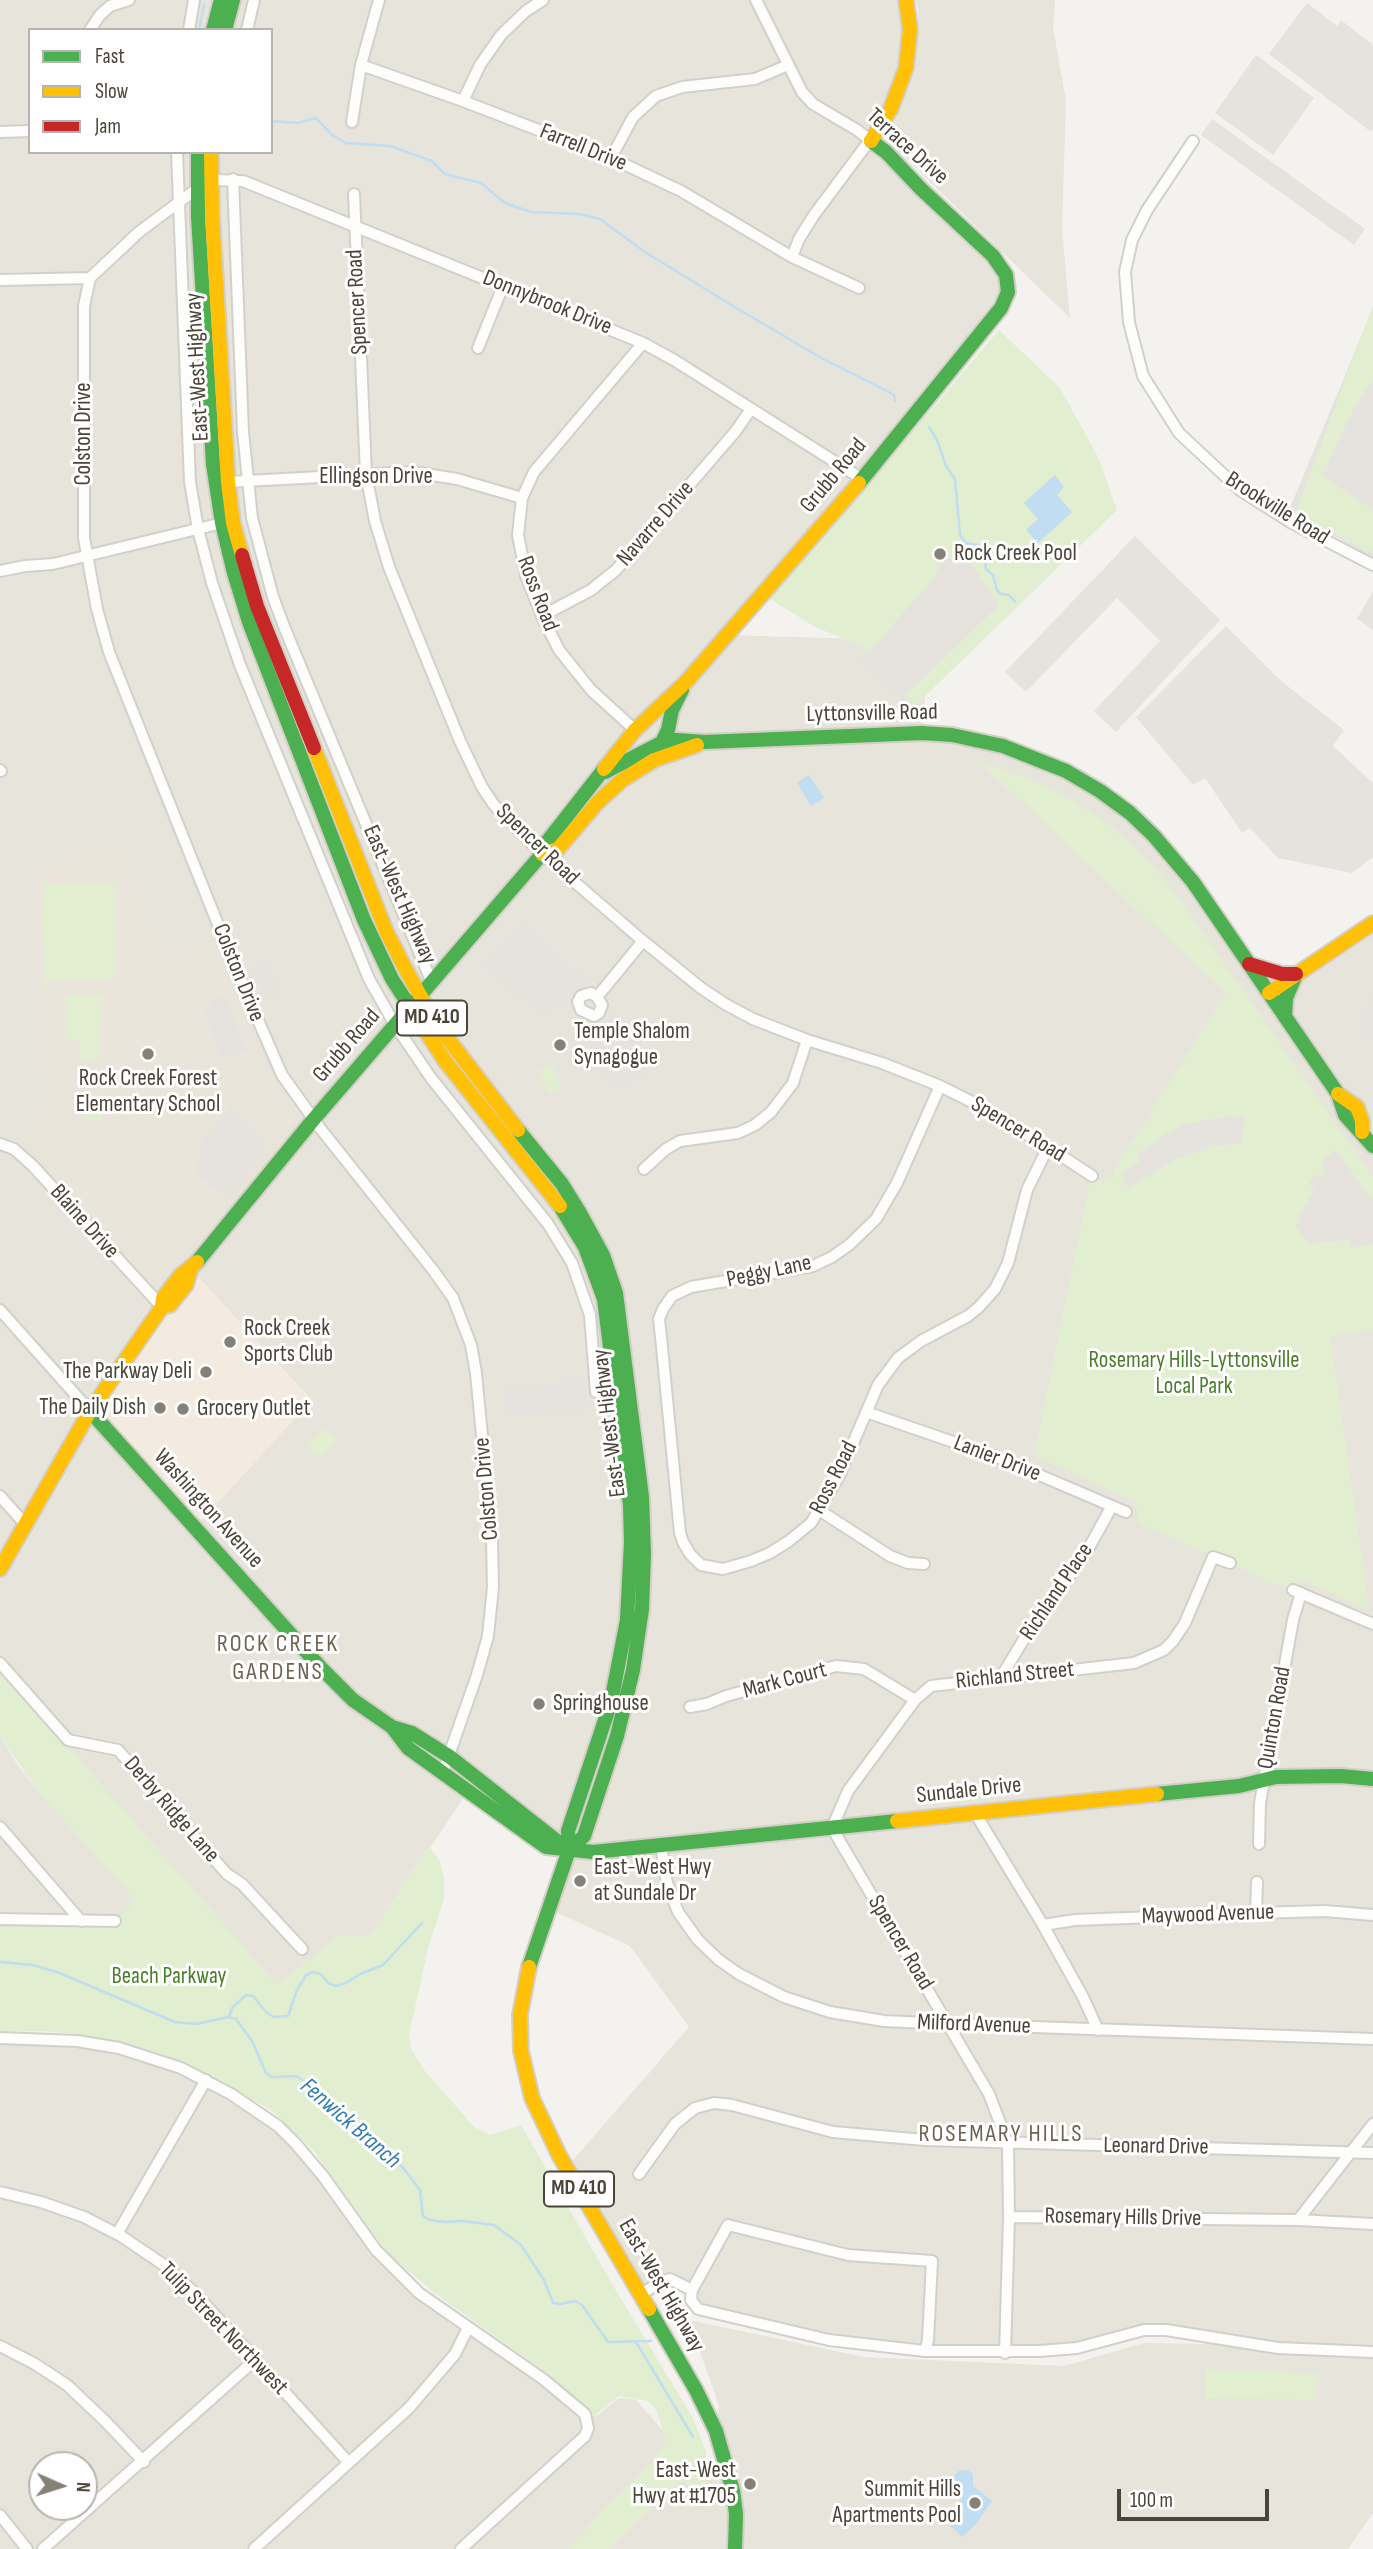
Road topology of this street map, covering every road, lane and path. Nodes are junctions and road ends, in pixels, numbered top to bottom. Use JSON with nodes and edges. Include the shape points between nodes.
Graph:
{"nodes":[{"id":1,"x":129,"y":0,"type":"edge"},
{"id":2,"x":194,"y":0,"type":"edge"},
{"id":3,"x":221,"y":0,"type":"edge"},
{"id":4,"x":233,"y":0,"type":"edge"},
{"id":5,"x":254,"y":0,"type":"edge"},
{"id":6,"x":379,"y":0,"type":"edge"},
{"id":7,"x":543,"y":0,"type":"edge"},
{"id":8,"x":756,"y":0,"type":"edge"},
{"id":9,"x":906,"y":0,"type":"edge"},
{"id":10,"x":91,"y":28,"type":"edge"},
{"id":11,"x":189,"y":28,"type":"edge"},
{"id":12,"x":214,"y":28,"type":"edge"},
{"id":13,"x":226,"y":28,"type":"edge"},
{"id":14,"x":247,"y":28,"type":"edge"},
{"id":15,"x":361,"y":65,"type":"junction"},
{"id":16,"x":788,"y":65,"type":"junction"},
{"id":17,"x":463,"y":101,"type":"junction"},
{"id":18,"x":352,"y":122,"type":"dead end"},
{"id":19,"x":28,"y":131,"type":"edge"},
{"id":20,"x":0,"y":132,"type":"edge"},
{"id":21,"x":870,"y":140,"type":"junction"},
{"id":22,"x":1193,"y":141,"type":"dead end"},
{"id":23,"x":177,"y":154,"type":"edge"},
{"id":24,"x":198,"y":154,"type":"edge"},
{"id":25,"x":211,"y":154,"type":"edge"},
{"id":26,"x":611,"y":158,"type":"junction"},
{"id":27,"x":233,"y":179,"type":"junction"},
{"id":28,"x":204,"y":185,"type":"junction"},
{"id":29,"x":354,"y":194,"type":"dead end"},
{"id":30,"x":178,"y":201,"type":"junction"},
{"id":31,"x":354,"y":225,"type":"junction"},
{"id":32,"x":792,"y":257,"type":"junction"},
{"id":33,"x":90,"y":278,"type":"junction"},
{"id":34,"x":0,"y":280,"type":"edge"},
{"id":35,"x":503,"y":286,"type":"junction"},
{"id":36,"x":859,"y":288,"type":"dead end"},
{"id":37,"x":1008,"y":292,"type":"joint"},
{"id":38,"x":643,"y":343,"type":"junction"},
{"id":39,"x":478,"y":348,"type":"dead end"},
{"id":40,"x":751,"y":409,"type":"junction"},
{"id":41,"x":366,"y":474,"type":"junction"},
{"id":42,"x":862,"y":479,"type":"junction"},
{"id":43,"x":247,"y":481,"type":"junction"},
{"id":44,"x":228,"y":482,"type":"junction"},
{"id":45,"x":522,"y":498,"type":"junction"},
{"id":46,"x":222,"y":523,"type":"junction"},
{"id":47,"x":198,"y":529,"type":"junction"},
{"id":48,"x":86,"y":556,"type":"junction"},
{"id":49,"x":1373,"y":565,"type":"edge"},
{"id":50,"x":0,"y":571,"type":"edge"},
{"id":51,"x":541,"y":615,"type":"junction"},
{"id":52,"x":686,"y":682,"type":"junction"},
{"id":53,"x":635,"y":730,"type":"junction"},
{"id":54,"x":705,"y":742,"type":"junction"},
{"id":55,"x":661,"y":743,"type":"junction"},
{"id":56,"x":654,"y":760,"type":"junction"},
{"id":57,"x":601,"y":774,"type":"junction"},
{"id":58,"x":542,"y":854,"type":"junction"},
{"id":59,"x":1373,"y":923,"type":"edge"},
{"id":60,"x":643,"y":941,"type":"junction"},
{"id":61,"x":1249,"y":964,"type":"junction"},
{"id":62,"x":1296,"y":974,"type":"junction"},
{"id":63,"x":432,"y":983,"type":"junction"},
{"id":64,"x":1269,"y":993,"type":"junction"},
{"id":65,"x":420,"y":997,"type":"junction"},
{"id":66,"x":597,"y":997,"type":"dead end"},
{"id":67,"x":410,"y":1008,"type":"junction"},
{"id":68,"x":1286,"y":1017,"type":"junction"},
{"id":69,"x":395,"y":1025,"type":"junction"},
{"id":70,"x":807,"y":1040,"type":"junction"},
{"id":71,"x":940,"y":1086,"type":"junction"},
{"id":72,"x":313,"y":1120,"type":"junction"},
{"id":73,"x":0,"y":1144,"type":"edge"},
{"id":74,"x":1373,"y":1146,"type":"edge"},
{"id":75,"x":1048,"y":1147,"type":"junction"},
{"id":76,"x":644,"y":1169,"type":"dead end"},
{"id":77,"x":1092,"y":1176,"type":"dead end"},
{"id":78,"x":162,"y":1307,"type":"junction"},
{"id":79,"x":0,"y":1310,"type":"edge"},
{"id":80,"x":610,"y":1336,"type":"junction"},
{"id":81,"x":661,"y":1337,"type":"joint"},
{"id":82,"x":592,"y":1338,"type":"junction"},
{"id":83,"x":596,"y":1392,"type":"dead end"},
{"id":84,"x":90,"y":1411,"type":"junction"},
{"id":85,"x":866,"y":1412,"type":"junction"},
{"id":86,"x":0,"y":1496,"type":"edge"},
{"id":87,"x":1112,"y":1506,"type":"junction"},
{"id":88,"x":819,"y":1510,"type":"junction"},
{"id":89,"x":1126,"y":1512,"type":"dead end"},
{"id":90,"x":25,"y":1524,"type":"junction"},
{"id":91,"x":1230,"y":1563,"type":"dead end"},
{"id":92,"x":924,"y":1564,"type":"dead end"},
{"id":93,"x":0,"y":1569,"type":"edge"},
{"id":94,"x":1373,"y":1624,"type":"edge"},
{"id":95,"x":0,"y":1663,"type":"edge"},
{"id":96,"x":1001,"y":1677,"type":"junction"},
{"id":97,"x":915,"y":1700,"type":"junction"},
{"id":98,"x":690,"y":1707,"type":"dead end"},
{"id":99,"x":392,"y":1727,"type":"junction"},
{"id":100,"x":450,"y":1757,"type":"junction"},
{"id":101,"x":443,"y":1772,"type":"junction"},
{"id":102,"x":1373,"y":1779,"type":"edge"},
{"id":103,"x":1264,"y":1780,"type":"junction"},
{"id":104,"x":975,"y":1813,"type":"junction"},
{"id":105,"x":0,"y":1827,"type":"edge"},
{"id":106,"x":832,"y":1828,"type":"junction"},
{"id":107,"x":1259,"y":1843,"type":"dead end"},
{"id":108,"x":661,"y":1846,"type":"junction"},
{"id":109,"x":569,"y":1850,"type":"junction"},
{"id":110,"x":1257,"y":1882,"type":"dead end"},
{"id":111,"x":1256,"y":1913,"type":"junction"},
{"id":112,"x":1373,"y":1915,"type":"edge"},
{"id":113,"x":0,"y":1919,"type":"edge"},
{"id":114,"x":80,"y":1921,"type":"junction"},
{"id":115,"x":115,"y":1921,"type":"dead end"},
{"id":116,"x":1043,"y":1925,"type":"junction"},
{"id":117,"x":302,"y":1949,"type":"dead end"},
{"id":118,"x":949,"y":2024,"type":"junction"},
{"id":119,"x":1098,"y":2030,"type":"junction"},
{"id":120,"x":0,"y":2038,"type":"edge"},
{"id":121,"x":1373,"y":2039,"type":"edge"},
{"id":122,"x":205,"y":2080,"type":"junction"},
{"id":123,"x":1373,"y":2124,"type":"edge"},
{"id":124,"x":1008,"y":2144,"type":"junction"},
{"id":125,"x":1353,"y":2151,"type":"junction"},
{"id":126,"x":1373,"y":2153,"type":"edge"},
{"id":127,"x":639,"y":2174,"type":"dead end"},
{"id":128,"x":0,"y":2192,"type":"edge"},
{"id":129,"x":1009,"y":2217,"type":"junction"},
{"id":130,"x":1298,"y":2220,"type":"junction"},
{"id":131,"x":1373,"y":2224,"type":"edge"},
{"id":132,"x":117,"y":2234,"type":"junction"},
{"id":133,"x":692,"y":2290,"type":"junction"},
{"id":134,"x":640,"y":2295,"type":"junction"},
{"id":135,"x":468,"y":2328,"type":"junction"},
{"id":136,"x":0,"y":2346,"type":"edge"},
{"id":137,"x":925,"y":2351,"type":"junction"},
{"id":138,"x":1373,"y":2352,"type":"edge"},
{"id":139,"x":1004,"y":2353,"type":"junction"},
{"id":140,"x":256,"y":2359,"type":"junction"},
{"id":141,"x":144,"y":2462,"type":"junction"},
{"id":142,"x":349,"y":2463,"type":"junction"},
{"id":143,"x":0,"y":2515,"type":"edge"},
{"id":144,"x":27,"y":2549,"type":"edge"},
{"id":145,"x":43,"y":2549,"type":"edge"},
{"id":146,"x":254,"y":2549,"type":"edge"},
{"id":147,"x":461,"y":2549,"type":"edge"},
{"id":148,"x":735,"y":2549,"type":"edge"}],
"edges":[{"from":1,"to":10,"type":"street","via":[[110,6]]},
{"from":2,"to":11,"type":"street"},
{"from":3,"to":12,"type":"street"},
{"from":4,"to":13,"type":"street"},
{"from":5,"to":14,"type":"street"},
{"from":6,"to":15,"type":"street"},
{"from":7,"to":17,"type":"street","via":[[501,35]]},
{"from":8,"to":16,"type":"street","name":"Terrace Drive"},
{"from":9,"to":21,"type":"street","via":[[910,29],[906,68],[891,108]]},
{"from":15,"to":17,"type":"street","name":"Farrell Drive"},
{"from":15,"to":18,"type":"street"},
{"from":16,"to":21,"type":"street","name":"Terrace Drive","via":[[813,104]]},
{"from":16,"to":26,"type":"street","via":[[755,79],[682,87],[656,96],[633,117]]},
{"from":17,"to":26,"type":"street","name":"Farrell Drive"},
{"from":19,"to":20,"type":"street"},
{"from":21,"to":32,"type":"street","via":[[814,215]]},
{"from":21,"to":37,"type":"street","name":"Terrace Drive","via":[[993,256],[1006,275]]},
{"from":22,"to":49,"type":"street","name":"Brookville Road","via":[[1147,210],[1132,240],[1125,272],[1129,322],[1143,376],[1179,433],[1233,484],[1292,523]]},
{"from":23,"to":30,"type":"street","name":"East-West Highway"},
{"from":24,"to":28,"type":"street","name":"East-West Highway","number":"MD 410"},
{"from":25,"to":28,"type":"street","name":"East-West Highway","number":"MD 410"},
{"from":26,"to":32,"type":"street","name":"Farrell Drive","via":[[681,191]]},
{"from":27,"to":28,"type":"street","name":"Donnybrook Drive"},
{"from":27,"to":31,"type":"street","name":"Donnybrook Drive"},
{"from":27,"to":43,"type":"street","name":"East-West Highway"},
{"from":28,"to":30,"type":"street"},
{"from":28,"to":44,"type":"street","name":"East-West Highway","number":"MD 410"},
{"from":28,"to":46,"type":"street","name":"East-West Highway","number":"MD 410","via":[[213,464]]},
{"from":29,"to":31,"type":"street","name":"Spencer Road"},
{"from":30,"to":33,"type":"street"},
{"from":30,"to":47,"type":"street","name":"East-West Highway","via":[[190,482]]},
{"from":31,"to":35,"type":"street","name":"Donnybrook Drive"},
{"from":31,"to":41,"type":"street","name":"Spencer Road"},
{"from":32,"to":36,"type":"street","name":"Farrell Drive"},
{"from":33,"to":34,"type":"street"},
{"from":33,"to":48,"type":"street","name":"Colston Drive","via":[[83,306]]},
{"from":35,"to":38,"type":"street","name":"Donnybrook Drive"},
{"from":35,"to":39,"type":"street"},
{"from":37,"to":42,"type":"street","name":"Grubb Road","via":[[1001,308]]},
{"from":38,"to":40,"type":"street","name":"Donnybrook Drive"},
{"from":38,"to":45,"type":"street","name":"Ross Road","via":[[534,472]]},
{"from":40,"to":42,"type":"street","name":"Donnybrook Drive"},
{"from":40,"to":51,"type":"street","name":"Navarre Drive","via":[[617,570],[591,590]]},
{"from":41,"to":43,"type":"street","name":"Ellingson Drive"},
{"from":41,"to":45,"type":"street","name":"Ellingson Drive","via":[[436,475]]},
{"from":41,"to":58,"type":"street","name":"Spencer Road","via":[[389,567],[460,741],[494,804]]},
{"from":42,"to":52,"type":"street","name":"Grubb Road"},
{"from":43,"to":44,"type":"street","name":"Ellingson Drive"},
{"from":43,"to":63,"type":"street","name":"East-West Highway","via":[[273,597]]},
{"from":44,"to":65,"type":"street","name":"East-West Highway","number":"MD 410","via":[[243,563],[279,668],[386,932]]},
{"from":45,"to":51,"type":"street","name":"Ross Road","via":[[520,553]]},
{"from":46,"to":47,"type":"street"},
{"from":46,"to":67,"type":"street","name":"East-West Highway","number":"MD 410","via":[[245,610],[337,851],[384,963]]},
{"from":47,"to":48,"type":"street"},
{"from":47,"to":69,"type":"street","name":"East-West Highway","via":[[240,664],[362,963]]},
{"from":48,"to":50,"type":"street"},
{"from":48,"to":72,"type":"street","name":"Colston Drive","via":[[109,652],[237,972],[276,1063]]},
{"from":51,"to":53,"type":"street","name":"Ross Road","via":[[578,676]]},
{"from":52,"to":53,"type":"street","name":"Grubb Road"},
{"from":52,"to":55,"type":"street","name":"Grubb Road"},
{"from":53,"to":57,"type":"street","name":"Grubb Road"},
{"from":54,"to":55,"type":"street","name":"Lyttonsville Road"},
{"from":54,"to":56,"type":"street","name":"Lyttonsville Road"},
{"from":54,"to":61,"type":"street","name":"Lyttonsville Road","via":[[922,733],[1012,748],[1066,771],[1130,813],[1193,882]]},
{"from":55,"to":56,"type":"street","name":"Grubb Road"},
{"from":55,"to":57,"type":"street","name":"Lyttonsville Road"},
{"from":56,"to":58,"type":"street","name":"Grubb Road","via":[[597,803],[558,849]]},
{"from":57,"to":58,"type":"street","name":"Grubb Road"},
{"from":58,"to":60,"type":"street","name":"Spencer Road"},
{"from":58,"to":63,"type":"street","name":"Grubb Road"},
{"from":59,"to":62,"type":"street"},
{"from":60,"to":66,"type":"street"},
{"from":60,"to":70,"type":"street","name":"Spencer Road","via":[[726,1004]]},
{"from":61,"to":62,"type":"street"},
{"from":61,"to":64,"type":"street","name":"Lyttonsville Road"},
{"from":62,"to":64,"type":"street"},
{"from":62,"to":68,"type":"street","via":[[1286,998]]},
{"from":63,"to":65,"type":"street","name":"Grubb Road"},
{"from":64,"to":68,"type":"street","name":"Lyttonsville Road"},
{"from":65,"to":67,"type":"street","name":"Grubb Road"},
{"from":65,"to":109,"type":"street","name":"East-West Highway","number":"MD 410","via":[[435,1023],[562,1184],[603,1255],[616,1293],[642,1497],[642,1609],[617,1736],[584,1836]]},
{"from":67,"to":69,"type":"street","name":"Grubb Road"},
{"from":67,"to":80,"type":"street","name":"East-West Highway","number":"MD 410","via":[[444,1061],[574,1226],[595,1270]]},
{"from":68,"to":74,"type":"street","name":"Lyttonsville Road","via":[[1338,1094],[1357,1107],[1362,1132]]},
{"from":69,"to":72,"type":"street","name":"Grubb Road"},
{"from":69,"to":82,"type":"street","name":"East-West Highway","via":[[431,1078],[548,1224],[572,1263],[590,1315]]},
{"from":70,"to":71,"type":"street","name":"Spencer Road"},
{"from":70,"to":76,"type":"street","via":[[793,1083],[755,1125],[738,1133],[680,1141]]},
{"from":71,"to":75,"type":"street","name":"Spencer Road"},
{"from":71,"to":81,"type":"street","name":"Peggy Lane","via":[[897,1183],[876,1219],[849,1245],[813,1266],[691,1287],[672,1296],[659,1319]]},
{"from":72,"to":78,"type":"street","name":"Grubb Road","via":[[190,1271],[186,1285],[170,1305]]},
{"from":72,"to":100,"type":"street","name":"Colston Drive","via":[[453,1298],[471,1345],[493,1587],[488,1636]]},
{"from":73,"to":78,"type":"street","name":"Blaine Drive","via":[[14,1149],[33,1166]]},
{"from":75,"to":77,"type":"street","name":"Spencer Road"},
{"from":75,"to":85,"type":"street","name":"Ross Road","via":[[1027,1190],[1008,1263],[995,1289],[968,1316],[898,1358]]},
{"from":78,"to":84,"type":"street","name":"Grubb Road"},
{"from":79,"to":84,"type":"street","name":"Washington Avenue"},
{"from":80,"to":82,"type":"street","name":"East-West Highway"},
{"from":80,"to":109,"type":"street","name":"East-West Highway","number":"MD 410","via":[[630,1505],[628,1609],[611,1702],[568,1831]]},
{"from":81,"to":88,"type":"street","name":"Ross Road","via":[[680,1532],[695,1560],[723,1569],[751,1561],[800,1533]]},
{"from":82,"to":83,"type":"street","name":"East-West Highway"},
{"from":84,"to":90,"type":"street","name":"Grubb Road"},
{"from":84,"to":99,"type":"street","name":"Washington Avenue","via":[[321,1668],[353,1700]]},
{"from":85,"to":87,"type":"street","name":"Lanier Drive","via":[[998,1457]]},
{"from":85,"to":88,"type":"street","name":"Ross Road"},
{"from":86,"to":90,"type":"street"},
{"from":87,"to":89,"type":"street","name":"Lanier Drive"},
{"from":87,"to":96,"type":"street","name":"Richland Place","via":[[1086,1553]]},
{"from":88,"to":92,"type":"street","via":[[890,1556]]},
{"from":90,"to":93,"type":"street","name":"Grubb Road"},
{"from":91,"to":96,"type":"street","name":"Richland Street","via":[[1213,1556],[1185,1623],[1164,1650],[1134,1663]]},
{"from":94,"to":103,"type":"street","name":"Quinton Road","via":[[1297,1591]]},
{"from":95,"to":117,"type":"street","name":"Derby Ridge Lane","via":[[68,1740],[118,1750],[227,1874],[242,1884]]},
{"from":96,"to":97,"type":"street","name":"Richland Street","via":[[931,1686]]},
{"from":97,"to":98,"type":"street","name":"Mark Court","via":[[863,1669],[835,1667]]},
{"from":97,"to":106,"type":"street","name":"Richland Street","via":[[848,1791]]},
{"from":99,"to":100,"type":"street","name":"Washington Avenue","via":[[412,1733]]},
{"from":99,"to":101,"type":"street","name":"Washington Avenue","via":[[408,1748]]},
{"from":100,"to":101,"type":"street","name":"Colston Drive"},
{"from":100,"to":109,"type":"street","name":"Washington Avenue"},
{"from":101,"to":109,"type":"street","name":"Washington Avenue","via":[[545,1847]]},
{"from":102,"to":103,"type":"street","name":"Sundale Drive"},
{"from":103,"to":104,"type":"street","name":"Sundale Drive"},
{"from":103,"to":107,"type":"street","name":"Quinton Road"},
{"from":104,"to":106,"type":"street","name":"Sundale Drive"},
{"from":104,"to":116,"type":"street"},
{"from":105,"to":114,"type":"street"},
{"from":106,"to":108,"type":"street","name":"Sundale Drive"},
{"from":106,"to":118,"type":"street","name":"Spencer Road"},
{"from":108,"to":109,"type":"street","name":"Sundale Drive"},
{"from":108,"to":118,"type":"street","name":"Milford Avenue","via":[[678,1912],[698,1940],[739,1974],[784,1997],[830,2012],[884,2021]]},
{"from":109,"to":134,"type":"street","name":"East-West Highway","number":"MD 410","via":[[529,1968],[520,2015],[521,2051],[532,2098],[555,2147]]},
{"from":110,"to":111,"type":"street"},
{"from":111,"to":112,"type":"street","name":"Maywood Avenue"},
{"from":111,"to":116,"type":"street","name":"Maywood Avenue"},
{"from":113,"to":114,"type":"street"},
{"from":114,"to":115,"type":"street"},
{"from":116,"to":119,"type":"street"},
{"from":118,"to":119,"type":"street","name":"Milford Avenue"},
{"from":118,"to":124,"type":"street","name":"Spencer Road","via":[[989,2094]]},
{"from":119,"to":121,"type":"street","name":"Milford Avenue"},
{"from":120,"to":122,"type":"street","via":[[102,2045],[160,2060]]},
{"from":122,"to":132,"type":"street"},
{"from":122,"to":135,"type":"street","via":[[278,2126],[323,2176],[386,2262]]},
{"from":123,"to":125,"type":"street"},
{"from":124,"to":125,"type":"street","name":"Leonard Drive"},
{"from":124,"to":127,"type":"street","name":"Leonard Drive","via":[[833,2132],[714,2103],[695,2108],[675,2124]]},
{"from":124,"to":129,"type":"street","name":"Spencer Road"},
{"from":125,"to":126,"type":"street","name":"Leonard Drive"},
{"from":125,"to":130,"type":"street"},
{"from":128,"to":132,"type":"street","name":"Tulip Street Northwest","via":[[68,2211]]},
{"from":129,"to":130,"type":"street","name":"Rosemary Hills Drive"},
{"from":129,"to":139,"type":"street"},
{"from":130,"to":131,"type":"street","name":"Rosemary Hills Drive"},
{"from":132,"to":140,"type":"street","name":"Tulip Street Northwest","via":[[184,2283]]},
{"from":133,"to":134,"type":"street","via":[[670,2279]]},
{"from":133,"to":137,"type":"street","via":[[691,2300],[698,2309],[829,2340]]},
{"from":133,"to":137,"type":"street","via":[[728,2225],[848,2255],[932,2261]]},
{"from":134,"to":148,"type":"street","name":"East-West Highway","number":"MD 410","via":[[696,2390],[722,2445],[736,2514]]},
{"from":135,"to":142,"type":"street","via":[[455,2354],[421,2395]]},
{"from":135,"to":147,"type":"street","via":[[583,2412],[587,2432]]},
{"from":136,"to":141,"type":"street","via":[[66,2385]]},
{"from":137,"to":139,"type":"street"},
{"from":138,"to":139,"type":"street","via":[[1278,2348],[1144,2330],[1077,2348]]},
{"from":140,"to":141,"type":"street"},
{"from":140,"to":142,"type":"street","name":"Tulip Street Northwest"},
{"from":141,"to":145,"type":"street"},
{"from":142,"to":146,"type":"street"},
{"from":143,"to":144,"type":"street"}]}
